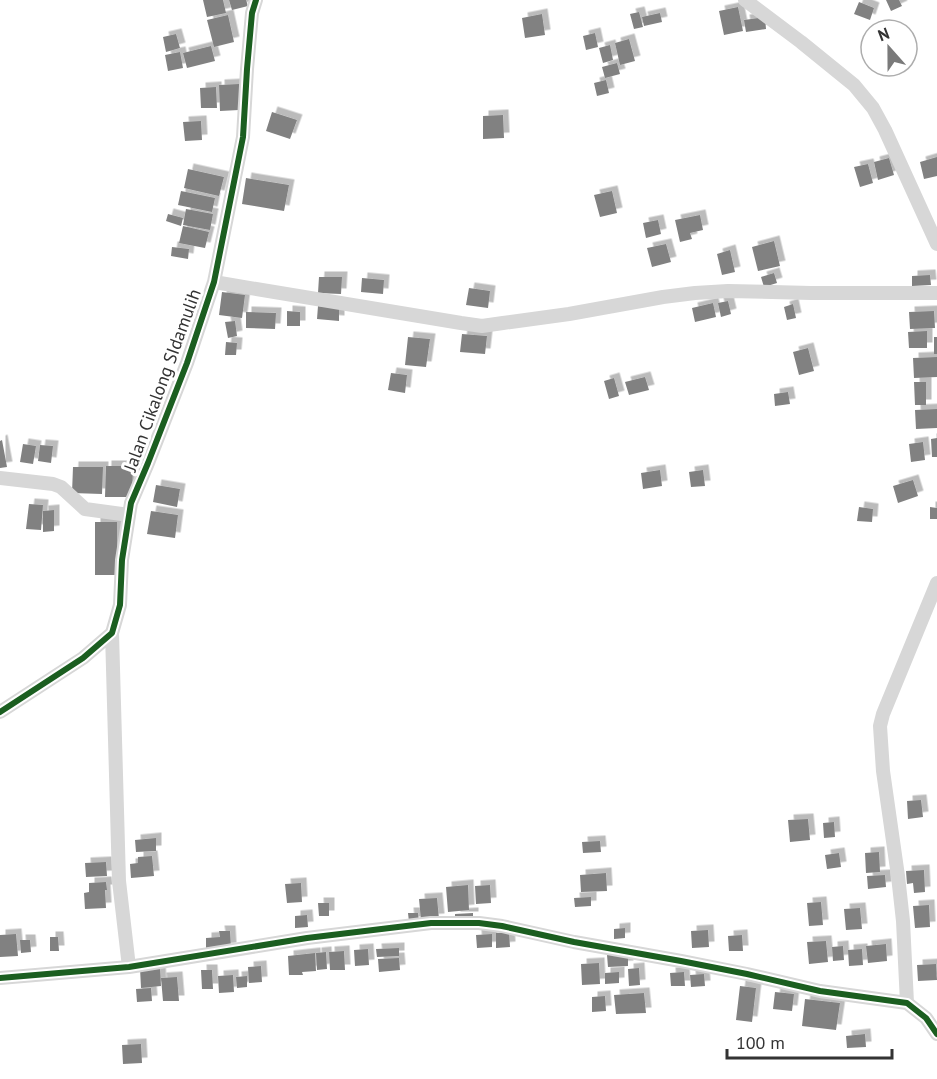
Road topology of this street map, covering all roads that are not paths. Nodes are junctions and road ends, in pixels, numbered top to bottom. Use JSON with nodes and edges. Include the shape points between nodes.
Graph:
{"nodes":[{"id":1,"x":256,"y":0,"type":"edge"},
{"id":2,"x":745,"y":0,"type":"edge"},
{"id":3,"x":937,"y":244,"type":"edge"},
{"id":4,"x":214,"y":282,"type":"junction"},
{"id":5,"x":937,"y":293,"type":"edge"},
{"id":6,"x":0,"y":478,"type":"edge"},
{"id":7,"x":129,"y":515,"type":"junction"},
{"id":8,"x":937,"y":583,"type":"edge"},
{"id":9,"x":112,"y":633,"type":"junction"},
{"id":10,"x":0,"y":712,"type":"edge"},
{"id":11,"x":129,"y":967,"type":"junction"},
{"id":12,"x":0,"y":978,"type":"edge"},
{"id":13,"x":907,"y":1003,"type":"junction"},
{"id":14,"x":937,"y":1034,"type":"edge"}],
"edges":[{"from":1,"to":4,"type":"street","name":"Jalan Cikalong SIdamulih","via":[[243,137]]},
{"from":2,"to":3,"type":"street","via":[[854,85],[873,108]]},
{"from":4,"to":5,"type":"street","via":[[482,326],[695,293]]},
{"from":4,"to":7,"type":"street","name":"Jalan Cikalong SIdamulih"},
{"from":6,"to":7,"type":"street","via":[[53,484],[85,509]]},
{"from":7,"to":9,"type":"street","name":"Jalan Cikalong SIdamulih","via":[[120,605]]},
{"from":8,"to":13,"type":"street","via":[[880,726],[903,921]]},
{"from":9,"to":10,"type":"street","via":[[83,658]]},
{"from":9,"to":11,"type":"street","name":"Jalan Cikalong SIdamulih","via":[[119,881]]},
{"from":11,"to":12,"type":"street"},
{"from":11,"to":13,"type":"street","via":[[307,938],[420,924],[479,923],[820,991]]},
{"from":13,"to":14,"type":"street","via":[[926,1018]]}]}
